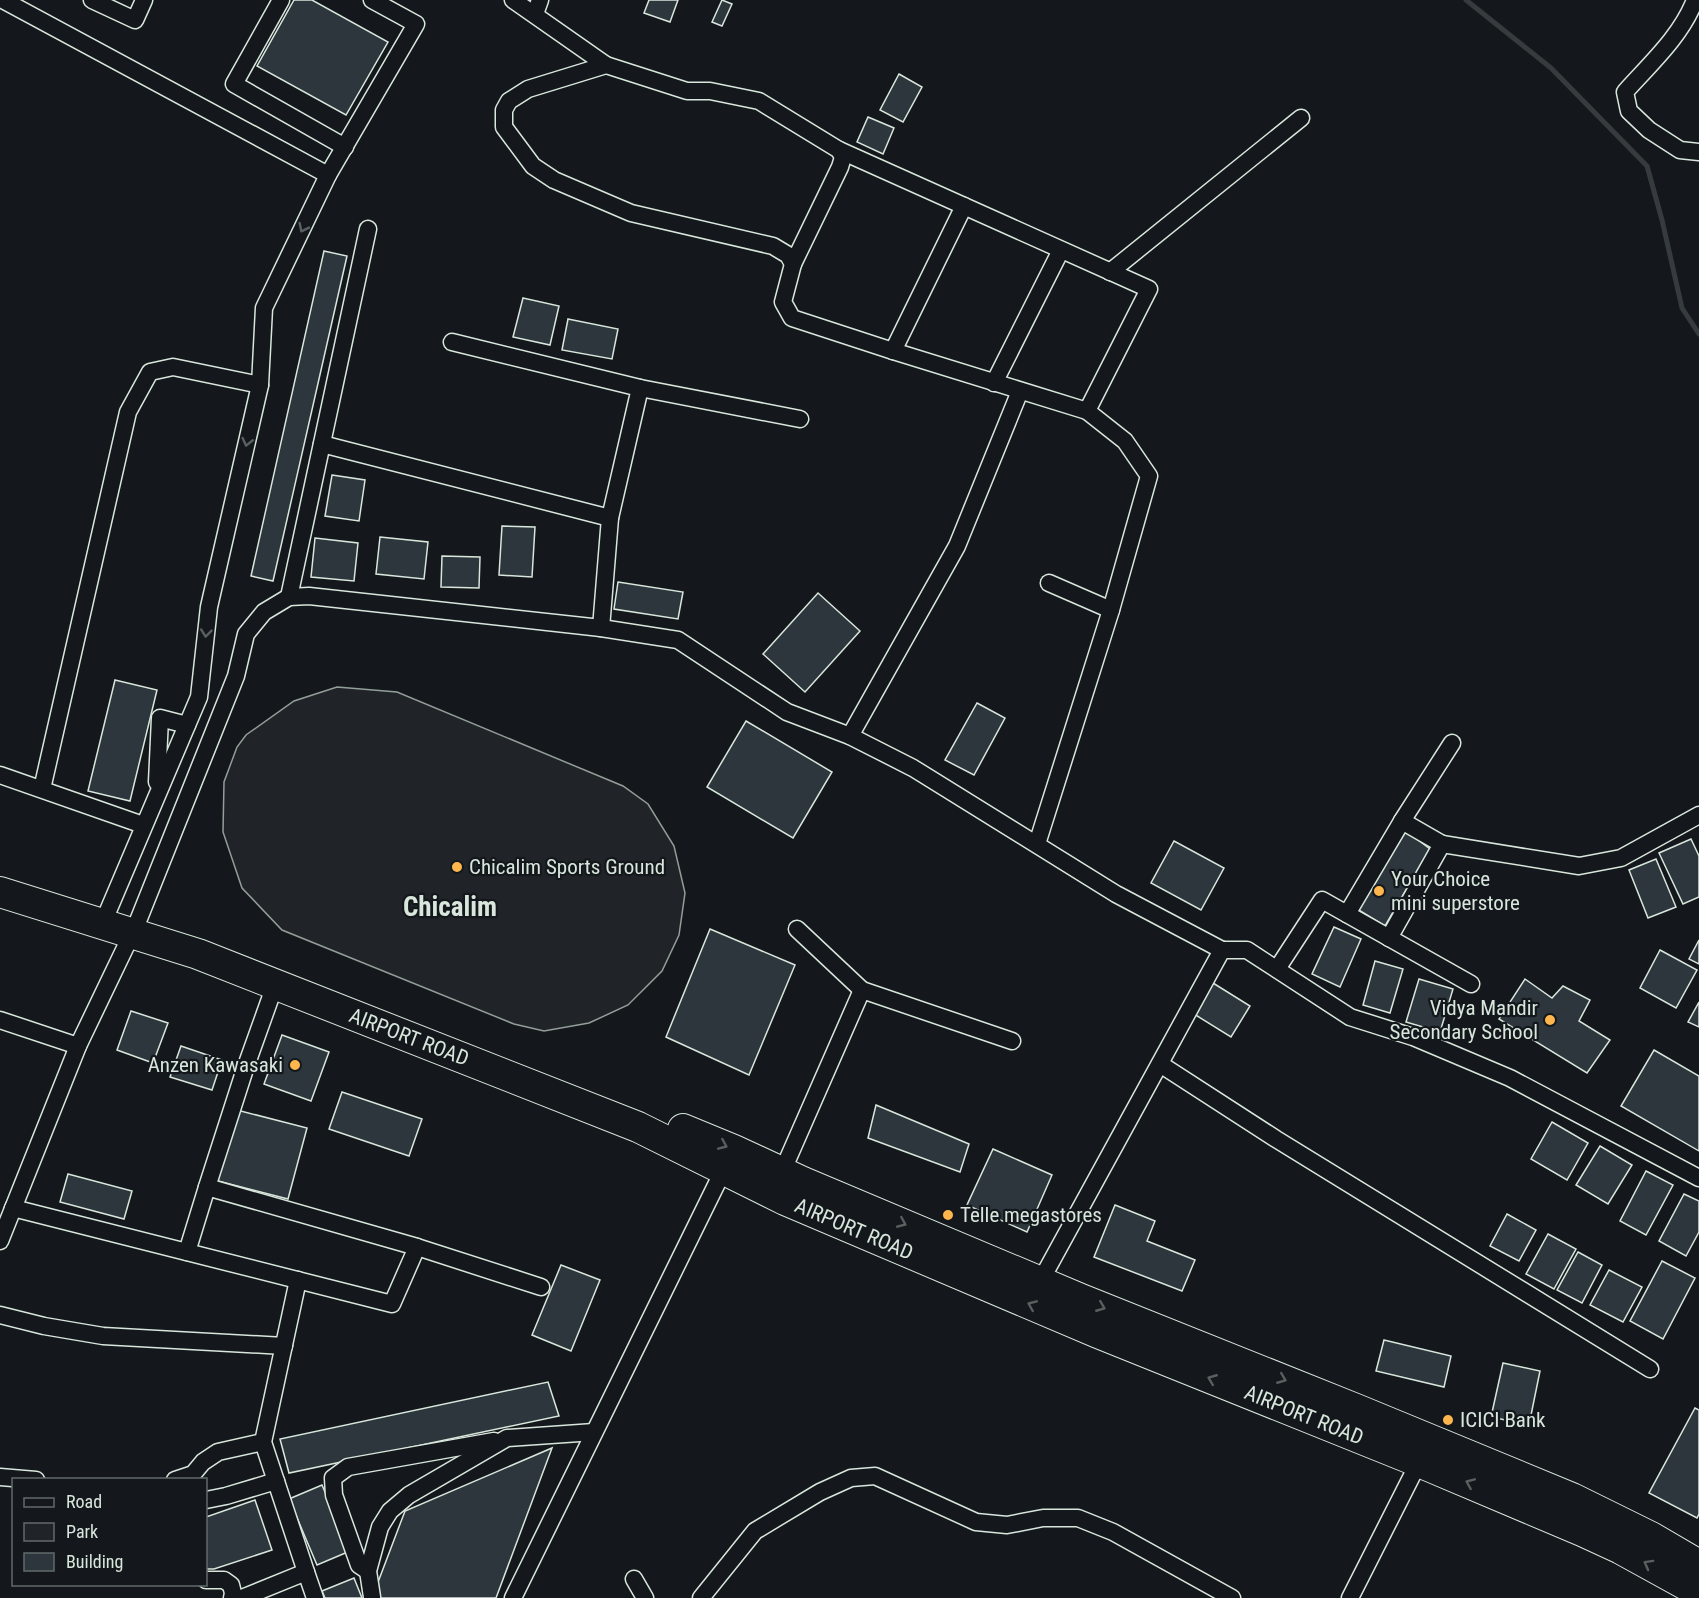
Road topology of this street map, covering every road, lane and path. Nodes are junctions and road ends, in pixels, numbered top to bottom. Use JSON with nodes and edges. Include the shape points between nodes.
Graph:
{"nodes":[{"id":1,"x":3,"y":0,"type":"edge"},
{"id":2,"x":92,"y":0,"type":"edge"},
{"id":3,"x":144,"y":0,"type":"edge"},
{"id":4,"x":280,"y":0,"type":"edge"},
{"id":5,"x":372,"y":0,"type":"edge"},
{"id":6,"x":513,"y":0,"type":"edge"},
{"id":7,"x":1695,"y":0,"type":"edge"},
{"id":8,"x":538,"y":7,"type":"edge"},
{"id":9,"x":606,"y":65,"type":"junction"},
{"id":10,"x":1301,"y":118,"type":"dead end"},
{"id":11,"x":345,"y":147,"type":"junction"},
{"id":12,"x":839,"y":150,"type":"junction"},
{"id":13,"x":1699,"y":152,"type":"edge"},
{"id":14,"x":328,"y":175,"type":"junction"},
{"id":15,"x":964,"y":206,"type":"junction"},
{"id":16,"x":368,"y":229,"type":"dead end"},
{"id":17,"x":1061,"y":250,"type":"junction"},
{"id":18,"x":793,"y":264,"type":"junction"},
{"id":19,"x":1110,"y":272,"type":"junction"},
{"id":20,"x":452,"y":342,"type":"dead end"},
{"id":21,"x":893,"y":351,"type":"junction"},
{"id":22,"x":994,"y":383,"type":"junction"},
{"id":23,"x":260,"y":385,"type":"junction"},
{"id":24,"x":640,"y":388,"type":"junction"},
{"id":25,"x":1020,"y":391,"type":"junction"},
{"id":26,"x":1087,"y":411,"type":"junction"},
{"id":27,"x":800,"y":419,"type":"dead end"},
{"id":28,"x":322,"y":444,"type":"junction"},
{"id":29,"x":610,"y":518,"type":"junction"},
{"id":30,"x":1049,"y":583,"type":"dead end"},
{"id":31,"x":289,"y":597,"type":"junction"},
{"id":32,"x":1111,"y":610,"type":"junction"},
{"id":33,"x":601,"y":628,"type":"junction"},
{"id":34,"x":187,"y":725,"type":"junction"},
{"id":35,"x":850,"y":736,"type":"junction"},
{"id":36,"x":1452,"y":743,"type":"dead end"},
{"id":37,"x":0,"y":775,"type":"edge"},
{"id":38,"x":42,"y":789,"type":"junction"},
{"id":39,"x":157,"y":794,"type":"junction"},
{"id":40,"x":1699,"y":815,"type":"edge"},
{"id":41,"x":1402,"y":821,"type":"junction"},
{"id":42,"x":143,"y":825,"type":"junction"},
{"id":43,"x":1037,"y":844,"type":"junction"},
{"id":44,"x":1442,"y":844,"type":"junction"},
{"id":45,"x":0,"y":873,"type":"edge"},
{"id":46,"x":0,"y":892,"type":"edge"},
{"id":47,"x":108,"y":911,"type":"junction"},
{"id":48,"x":1347,"y":914,"type":"junction"},
{"id":49,"x":135,"y":927,"type":"junction"},
{"id":50,"x":797,"y":929,"type":"dead end"},
{"id":51,"x":1389,"y":938,"type":"junction"},
{"id":52,"x":1222,"y":950,"type":"junction"},
{"id":53,"x":1277,"y":969,"type":"junction"},
{"id":54,"x":1471,"y":984,"type":"dead end"},
{"id":55,"x":275,"y":985,"type":"junction"},
{"id":56,"x":862,"y":990,"type":"junction"},
{"id":57,"x":0,"y":1020,"type":"edge"},
{"id":58,"x":1012,"y":1041,"type":"dead end"},
{"id":59,"x":78,"y":1046,"type":"junction"},
{"id":60,"x":1160,"y":1064,"type":"junction"},
{"id":61,"x":724,"y":1169,"type":"junction"},
{"id":62,"x":1699,"y":1178,"type":"edge"},
{"id":63,"x":778,"y":1183,"type":"junction"},
{"id":64,"x":207,"y":1187,"type":"junction"},
{"id":65,"x":13,"y":1208,"type":"junction"},
{"id":66,"x":0,"y":1240,"type":"edge"},
{"id":67,"x":417,"y":1247,"type":"junction"},
{"id":68,"x":187,"y":1252,"type":"junction"},
{"id":69,"x":298,"y":1281,"type":"junction"},
{"id":70,"x":1040,"y":1282,"type":"junction"},
{"id":71,"x":541,"y":1287,"type":"dead end"},
{"id":72,"x":0,"y":1315,"type":"edge"},
{"id":73,"x":284,"y":1346,"type":"junction"},
{"id":74,"x":1650,"y":1369,"type":"dead end"},
{"id":75,"x":594,"y":1432,"type":"junction"},
{"id":76,"x":507,"y":1438,"type":"junction"},
{"id":77,"x":263,"y":1443,"type":"junction"},
{"id":78,"x":1425,"y":1450,"type":"junction"},
{"id":79,"x":0,"y":1477,"type":"edge"},
{"id":80,"x":18,"y":1478,"type":"edge"},
{"id":81,"x":179,"y":1478,"type":"edge"},
{"id":82,"x":276,"y":1481,"type":"junction"},
{"id":83,"x":207,"y":1500,"type":"edge"},
{"id":84,"x":1699,"y":1564,"type":"edge"},
{"id":85,"x":368,"y":1571,"type":"junction"},
{"id":86,"x":306,"y":1572,"type":"junction"},
{"id":87,"x":634,"y":1579,"type":"dead end"},
{"id":88,"x":207,"y":1580,"type":"edge"},
{"id":89,"x":1699,"y":1592,"type":"edge"},
{"id":90,"x":372,"y":1597,"type":"edge"},
{"id":91,"x":232,"y":1598,"type":"edge"},
{"id":92,"x":242,"y":1598,"type":"edge"},
{"id":93,"x":315,"y":1598,"type":"edge"},
{"id":94,"x":513,"y":1598,"type":"edge"},
{"id":95,"x":645,"y":1598,"type":"edge"},
{"id":96,"x":701,"y":1598,"type":"edge"},
{"id":97,"x":1232,"y":1598,"type":"edge"},
{"id":98,"x":1350,"y":1598,"type":"edge"}],
"edges":[{"from":1,"to":14,"type":"street"},
{"from":2,"to":3,"type":"street","via":[[135,20]]},
{"from":4,"to":11,"type":"street","via":[[234,84]]},
{"from":5,"to":11,"type":"street","via":[[416,24]]},
{"from":6,"to":8,"type":"street"},
{"from":7,"to":13,"type":"street","via":[[1674,38],[1625,92],[1629,111],[1649,130],[1680,150]]},
{"from":8,"to":9,"type":"street"},
{"from":9,"to":12,"type":"street","via":[[687,91],[710,91],[759,101]]},
{"from":9,"to":18,"type":"street","via":[[528,89],[509,101],[504,110],[504,127],[533,166],[554,180],[630,213],[773,246],[788,255]]},
{"from":10,"to":19,"type":"street"},
{"from":11,"to":14,"type":"street"},
{"from":12,"to":15,"type":"street"},
{"from":12,"to":18,"type":"street","via":[[843,157],[840,167]]},
{"from":14,"to":23,"type":"street","one_way":true,"via":[[264,308]]},
{"from":15,"to":17,"type":"street"},
{"from":15,"to":21,"type":"street"},
{"from":16,"to":28,"type":"street"},
{"from":17,"to":19,"type":"street"},
{"from":17,"to":22,"type":"street"},
{"from":18,"to":21,"type":"street","via":[[783,302],[792,318]]},
{"from":19,"to":26,"type":"street","via":[[1149,290]]},
{"from":20,"to":24,"type":"street"},
{"from":21,"to":22,"type":"street"},
{"from":22,"to":25,"type":"street"},
{"from":23,"to":34,"type":"street","one_way":true,"via":[[209,606],[199,697]]},
{"from":23,"to":38,"type":"street","via":[[173,368],[150,372],[128,412]]},
{"from":24,"to":27,"type":"street"},
{"from":24,"to":29,"type":"street"},
{"from":25,"to":26,"type":"street"},
{"from":25,"to":35,"type":"street","via":[[957,546]]},
{"from":26,"to":32,"type":"street","via":[[1125,441],[1149,476]]},
{"from":28,"to":29,"type":"street"},
{"from":28,"to":31,"type":"street"},
{"from":29,"to":33,"type":"street"},
{"from":30,"to":32,"type":"street"},
{"from":31,"to":33,"type":"street"},
{"from":31,"to":49,"type":"street","via":[[264,612],[246,633],[236,676]]},
{"from":32,"to":43,"type":"street"},
{"from":33,"to":35,"type":"street","via":[[678,640],[787,712]]},
{"from":34,"to":39,"type":"street"},
{"from":34,"to":39,"type":"street","via":[[160,718]]},
{"from":35,"to":43,"type":"street","via":[[913,768]]},
{"from":36,"to":41,"type":"street"},
{"from":37,"to":38,"type":"street"},
{"from":38,"to":42,"type":"street"},
{"from":39,"to":42,"type":"street"},
{"from":40,"to":44,"type":"street","via":[[1621,858],[1579,866]]},
{"from":41,"to":44,"type":"street"},
{"from":41,"to":48,"type":"street"},
{"from":42,"to":47,"type":"street"},
{"from":43,"to":52,"type":"street","via":[[1116,894]]},
{"from":44,"to":51,"type":"street"},
{"from":45,"to":47,"type":"highway","name":"AIRPORT ROAD"},
{"from":46,"to":49,"type":"highway","name":"AIRPORT ROAD"},
{"from":47,"to":49,"type":"highway","name":"AIRPORT ROAD"},
{"from":48,"to":51,"type":"street"},
{"from":48,"to":53,"type":"street","via":[[1322,900]]},
{"from":49,"to":55,"type":"highway","name":"AIRPORT ROAD"},
{"from":49,"to":59,"type":"street"},
{"from":49,"to":63,"type":"highway","name":"AIRPORT ROAD","one_way":true,"via":[[364,1002],[541,1070],[734,1150]]},
{"from":50,"to":56,"type":"street"},
{"from":51,"to":54,"type":"street"},
{"from":52,"to":53,"type":"street","via":[[1247,950]]},
{"from":52,"to":60,"type":"street"},
{"from":53,"to":62,"type":"street","via":[[1350,1017],[1413,1037],[1510,1078]]},
{"from":55,"to":61,"type":"highway","name":"AIRPORT ROAD","via":[[638,1127]]},
{"from":55,"to":64,"type":"street"},
{"from":56,"to":58,"type":"street"},
{"from":56,"to":63,"type":"street"},
{"from":57,"to":59,"type":"street"},
{"from":59,"to":65,"type":"street"},
{"from":60,"to":70,"type":"street"},
{"from":60,"to":74,"type":"street"},
{"from":61,"to":63,"type":"highway","name":"AIRPORT ROAD"},
{"from":61,"to":75,"type":"street"},
{"from":63,"to":70,"type":"highway","name":"AIRPORT ROAD","one_way":true},
{"from":78,"to":63,"type":"highway","name":"AIRPORT ROAD","one_way":true,"via":[[1098,1333]]},
{"from":64,"to":67,"type":"street"},
{"from":64,"to":68,"type":"street"},
{"from":65,"to":66,"type":"street"},
{"from":65,"to":68,"type":"street"},
{"from":67,"to":69,"type":"street","via":[[392,1304]]},
{"from":67,"to":71,"type":"street"},
{"from":68,"to":69,"type":"street"},
{"from":69,"to":73,"type":"street"},
{"from":70,"to":78,"type":"highway","name":"AIRPORT ROAD","one_way":true},
{"from":72,"to":73,"type":"street","via":[[103,1336]]},
{"from":73,"to":77,"type":"street"},
{"from":75,"to":76,"type":"street"},
{"from":75,"to":94,"type":"street"},
{"from":76,"to":85,"type":"street","via":[[409,1495],[390,1511],[380,1527]]},
{"from":76,"to":85,"type":"street","via":[[348,1467],[333,1478],[334,1495],[359,1565]]},
{"from":77,"to":81,"type":"street","via":[[218,1452],[193,1474]]},
{"from":77,"to":82,"type":"street"},
{"from":78,"to":84,"type":"highway","name":"AIRPORT ROAD","via":[[1572,1498]]},
{"from":89,"to":78,"type":"highway","name":"AIRPORT ROAD","one_way":true},
{"from":78,"to":98,"type":"street"},
{"from":79,"to":80,"type":"street"},
{"from":82,"to":83,"type":"street"},
{"from":82,"to":86,"type":"street"},
{"from":85,"to":90,"type":"street"},
{"from":86,"to":92,"type":"street"},
{"from":86,"to":93,"type":"street"},
{"from":87,"to":95,"type":"street"},
{"from":88,"to":91,"type":"street","via":[[231,1585]]},
{"from":96,"to":97,"type":"street","via":[[755,1531],[819,1492],[851,1478],[875,1476],[976,1522],[1007,1525],[1043,1518],[1078,1518],[1113,1532]]}]}
